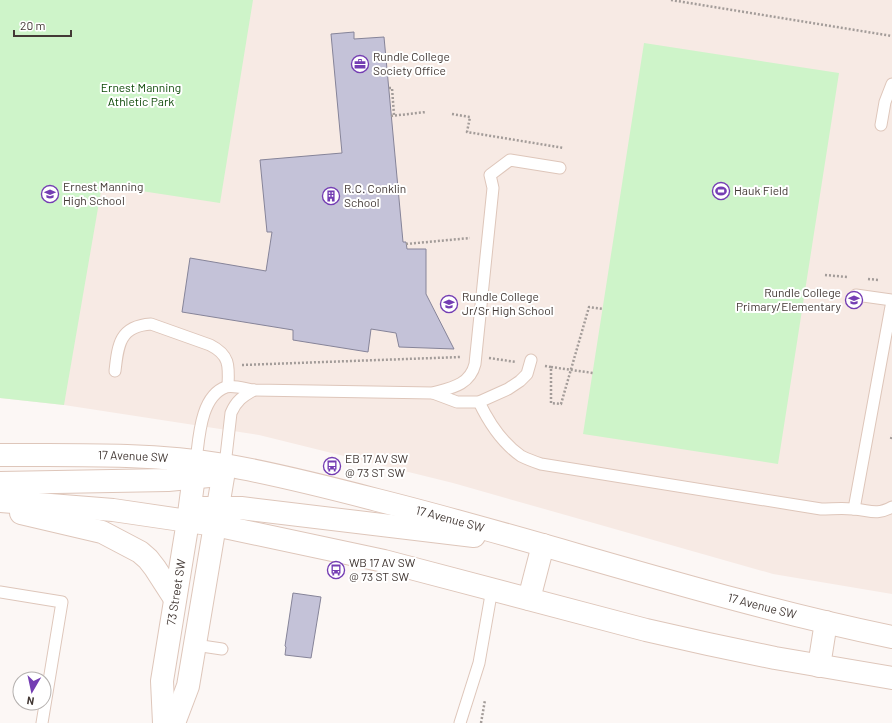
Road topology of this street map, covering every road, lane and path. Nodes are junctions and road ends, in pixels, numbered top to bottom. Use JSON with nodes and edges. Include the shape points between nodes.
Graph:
{"nodes":[{"id":1,"x":671,"y":0,"type":"edge"},
{"id":2,"x":892,"y":36,"type":"edge"},
{"id":3,"x":892,"y":84,"type":"edge"},
{"id":4,"x":389,"y":88,"type":"dead end"},
{"id":5,"x":426,"y":112,"type":"dead end"},
{"id":6,"x":452,"y":114,"type":"dead end"},
{"id":7,"x":881,"y":125,"type":"dead end"},
{"id":8,"x":564,"y":148,"type":"dead end"},
{"id":9,"x":560,"y":168,"type":"dead end"},
{"id":10,"x":470,"y":238,"type":"dead end"},
{"id":11,"x":406,"y":244,"type":"dead end"},
{"id":12,"x":825,"y":275,"type":"dead end"},
{"id":13,"x":847,"y":277,"type":"dead end"},
{"id":14,"x":868,"y":279,"type":"dead end"},
{"id":15,"x":879,"y":280,"type":"dead end"},
{"id":16,"x":856,"y":295,"type":"dead end"},
{"id":17,"x":892,"y":300,"type":"edge"},
{"id":18,"x":603,"y":310,"type":"dead end"},
{"id":19,"x":461,"y":357,"type":"dead end"},
{"id":20,"x":487,"y":358,"type":"dead end"},
{"id":21,"x":530,"y":362,"type":"junction"},
{"id":22,"x":239,"y":365,"type":"dead end"},
{"id":23,"x":551,"y":367,"type":"junction"},
{"id":24,"x":570,"y":370,"type":"junction"},
{"id":25,"x":115,"y":371,"type":"dead end"},
{"id":26,"x":593,"y":373,"type":"dead end"},
{"id":27,"x":228,"y":386,"type":"junction"},
{"id":28,"x":254,"y":390,"type":"junction"},
{"id":29,"x":433,"y":393,"type":"junction"},
{"id":30,"x":478,"y":402,"type":"junction"},
{"id":31,"x":892,"y":435,"type":"edge"},
{"id":32,"x":891,"y":439,"type":"edge"},
{"id":33,"x":0,"y":455,"type":"edge"},
{"id":34,"x":225,"y":465,"type":"junction"},
{"id":35,"x":195,"y":469,"type":"junction"},
{"id":36,"x":0,"y":483,"type":"edge"},
{"id":37,"x":0,"y":500,"type":"edge"},
{"id":38,"x":892,"y":507,"type":"edge"},
{"id":39,"x":0,"y":508,"type":"edge"},
{"id":40,"x":854,"y":509,"type":"junction"},
{"id":41,"x":216,"y":516,"type":"junction"},
{"id":42,"x":188,"y":521,"type":"junction"},
{"id":43,"x":543,"y":545,"type":"junction"},
{"id":44,"x":492,"y":589,"type":"junction"},
{"id":45,"x":0,"y":592,"type":"edge"},
{"id":46,"x":175,"y":599,"type":"junction"},
{"id":47,"x":529,"y":599,"type":"junction"},
{"id":48,"x":826,"y":622,"type":"junction"},
{"id":49,"x":892,"y":637,"type":"edge"},
{"id":50,"x":195,"y":645,"type":"junction"},
{"id":51,"x":222,"y":649,"type":"dead end"},
{"id":52,"x":819,"y":666,"type":"junction"},
{"id":53,"x":892,"y":678,"type":"edge"},
{"id":54,"x":42,"y":723,"type":"edge"},
{"id":55,"x":164,"y":723,"type":"edge"},
{"id":56,"x":174,"y":723,"type":"edge"},
{"id":57,"x":460,"y":723,"type":"edge"}],
"edges":[{"from":1,"to":2,"type":"path"},
{"from":3,"to":7,"type":"lane","via":[[885,102]]},
{"from":4,"to":5,"type":"path","via":[[392,88],[393,116]]},
{"from":6,"to":8,"type":"path","via":[[470,117],[467,132]]},
{"from":9,"to":29,"type":"lane","via":[[510,160],[490,176],[493,188],[474,369],[467,380],[458,386]]},
{"from":10,"to":11,"type":"path"},
{"from":12,"to":13,"type":"path"},
{"from":14,"to":15,"type":"path"},
{"from":16,"to":17,"type":"lane"},
{"from":17,"to":40,"type":"lane"},
{"from":18,"to":24,"type":"path","via":[[589,307]]},
{"from":19,"to":22,"type":"path"},
{"from":20,"to":21,"type":"path"},
{"from":21,"to":23,"type":"path"},
{"from":21,"to":30,"type":"lane","via":[[527,374],[520,382]]},
{"from":23,"to":24,"type":"path"},
{"from":23,"to":24,"type":"path","via":[[551,403],[561,404]]},
{"from":24,"to":26,"type":"path"},
{"from":25,"to":27,"type":"lane","via":[[120,340],[130,329],[151,324],[219,350],[227,360]]},
{"from":27,"to":28,"type":"lane"},
{"from":27,"to":35,"type":"lane","via":[[218,391],[208,403],[201,426]]},
{"from":28,"to":29,"type":"lane"},
{"from":28,"to":34,"type":"lane","via":[[234,405]]},
{"from":29,"to":30,"type":"lane","via":[[457,402]]},
{"from":30,"to":40,"type":"lane","via":[[488,423],[506,444],[522,456],[541,464],[821,509]]},
{"from":31,"to":32,"type":"path"},
{"from":33,"to":35,"type":"main road","name":"17 Avenue SW","via":[[169,458]]},
{"from":34,"to":35,"type":"main road","name":"17 Avenue SW"},
{"from":34,"to":41,"type":"main road"},
{"from":34,"to":43,"type":"main road","name":"17 Avenue SW","via":[[325,486]]},
{"from":35,"to":36,"type":"main road","via":[[168,480]]},
{"from":35,"to":42,"type":"main road","name":"73 Street SW"},
{"from":37,"to":42,"type":"main road","via":[[113,510]]},
{"from":38,"to":40,"type":"lane","via":[[875,512]]},
{"from":39,"to":46,"type":"main road","via":[[102,532],[132,547],[156,568]]},
{"from":41,"to":42,"type":"main road","via":[[202,508]]},
{"from":41,"to":43,"type":"main road","via":[[241,508]]},
{"from":41,"to":44,"type":"main road"},
{"from":41,"to":50,"type":"main road"},
{"from":42,"to":46,"type":"main road","name":"73 Street SW"},
{"from":43,"to":47,"type":"main road"},
{"from":43,"to":48,"type":"main road","name":"17 Avenue SW","via":[[733,600]]},
{"from":44,"to":47,"type":"main road"},
{"from":44,"to":57,"type":"lane","via":[[479,663]]},
{"from":45,"to":54,"type":"lane","via":[[62,602]]},
{"from":46,"to":55,"type":"main road","name":"73 Street SW","via":[[162,681]]},
{"from":47,"to":52,"type":"main road","via":[[646,630]]},
{"from":48,"to":49,"type":"main road","name":"17 Avenue SW"},
{"from":48,"to":52,"type":"main road"},
{"from":50,"to":51,"type":"lane"},
{"from":50,"to":56,"type":"main road","via":[[188,686]]},
{"from":52,"to":53,"type":"main road"}]}
